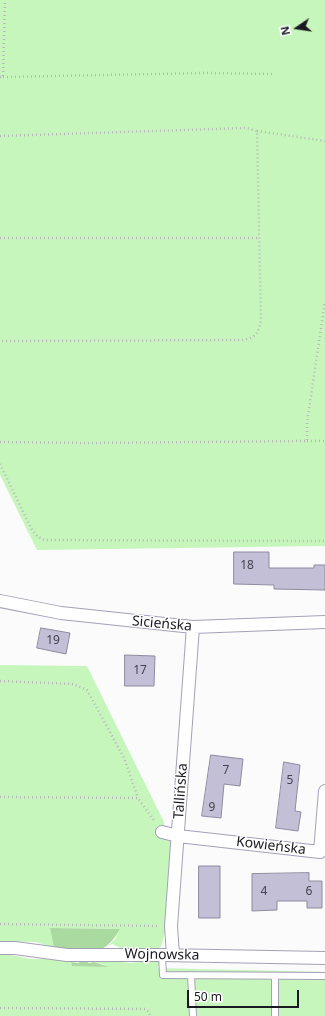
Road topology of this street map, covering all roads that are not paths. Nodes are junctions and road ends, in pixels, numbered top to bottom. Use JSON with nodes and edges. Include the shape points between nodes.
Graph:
{"nodes":[{"id":1,"x":0,"y":601,"type":"edge"},
{"id":2,"x":325,"y":622,"type":"edge"},
{"id":3,"x":193,"y":627,"type":"junction"},
{"id":4,"x":325,"y":791,"type":"edge"},
{"id":5,"x":162,"y":832,"type":"road end"},
{"id":6,"x":178,"y":836,"type":"junction"},
{"id":7,"x":0,"y":948,"type":"edge"},
{"id":8,"x":168,"y":955,"type":"junction"},
{"id":9,"x":325,"y":958,"type":"edge"},
{"id":10,"x":191,"y":974,"type":"junction"},
{"id":11,"x":275,"y":976,"type":"junction"},
{"id":12,"x":325,"y":976,"type":"edge"},
{"id":13,"x":193,"y":1016,"type":"edge"},
{"id":14,"x":275,"y":1016,"type":"edge"}],
"edges":[{"from":1,"to":3,"type":"street","name":"Sicieńska","via":[[61,614]]},
{"from":2,"to":3,"type":"street","name":"Sicieńska"},
{"from":3,"to":6,"type":"street","name":"Tallińska"},
{"from":4,"to":6,"type":"street","name":"Kowieńska","via":[[320,852]]},
{"from":5,"to":6,"type":"street","name":"Kowieńska"},
{"from":6,"to":8,"type":"street","name":"Tallińska"},
{"from":7,"to":8,"type":"street","name":"Wojnowska","via":[[67,955]]},
{"from":8,"to":9,"type":"street","name":"Wojnowska"},
{"from":8,"to":10,"type":"lane","via":[[162,975]]},
{"from":10,"to":11,"type":"lane"},
{"from":10,"to":13,"type":"lane"},
{"from":11,"to":12,"type":"lane"},
{"from":11,"to":14,"type":"lane"}]}
